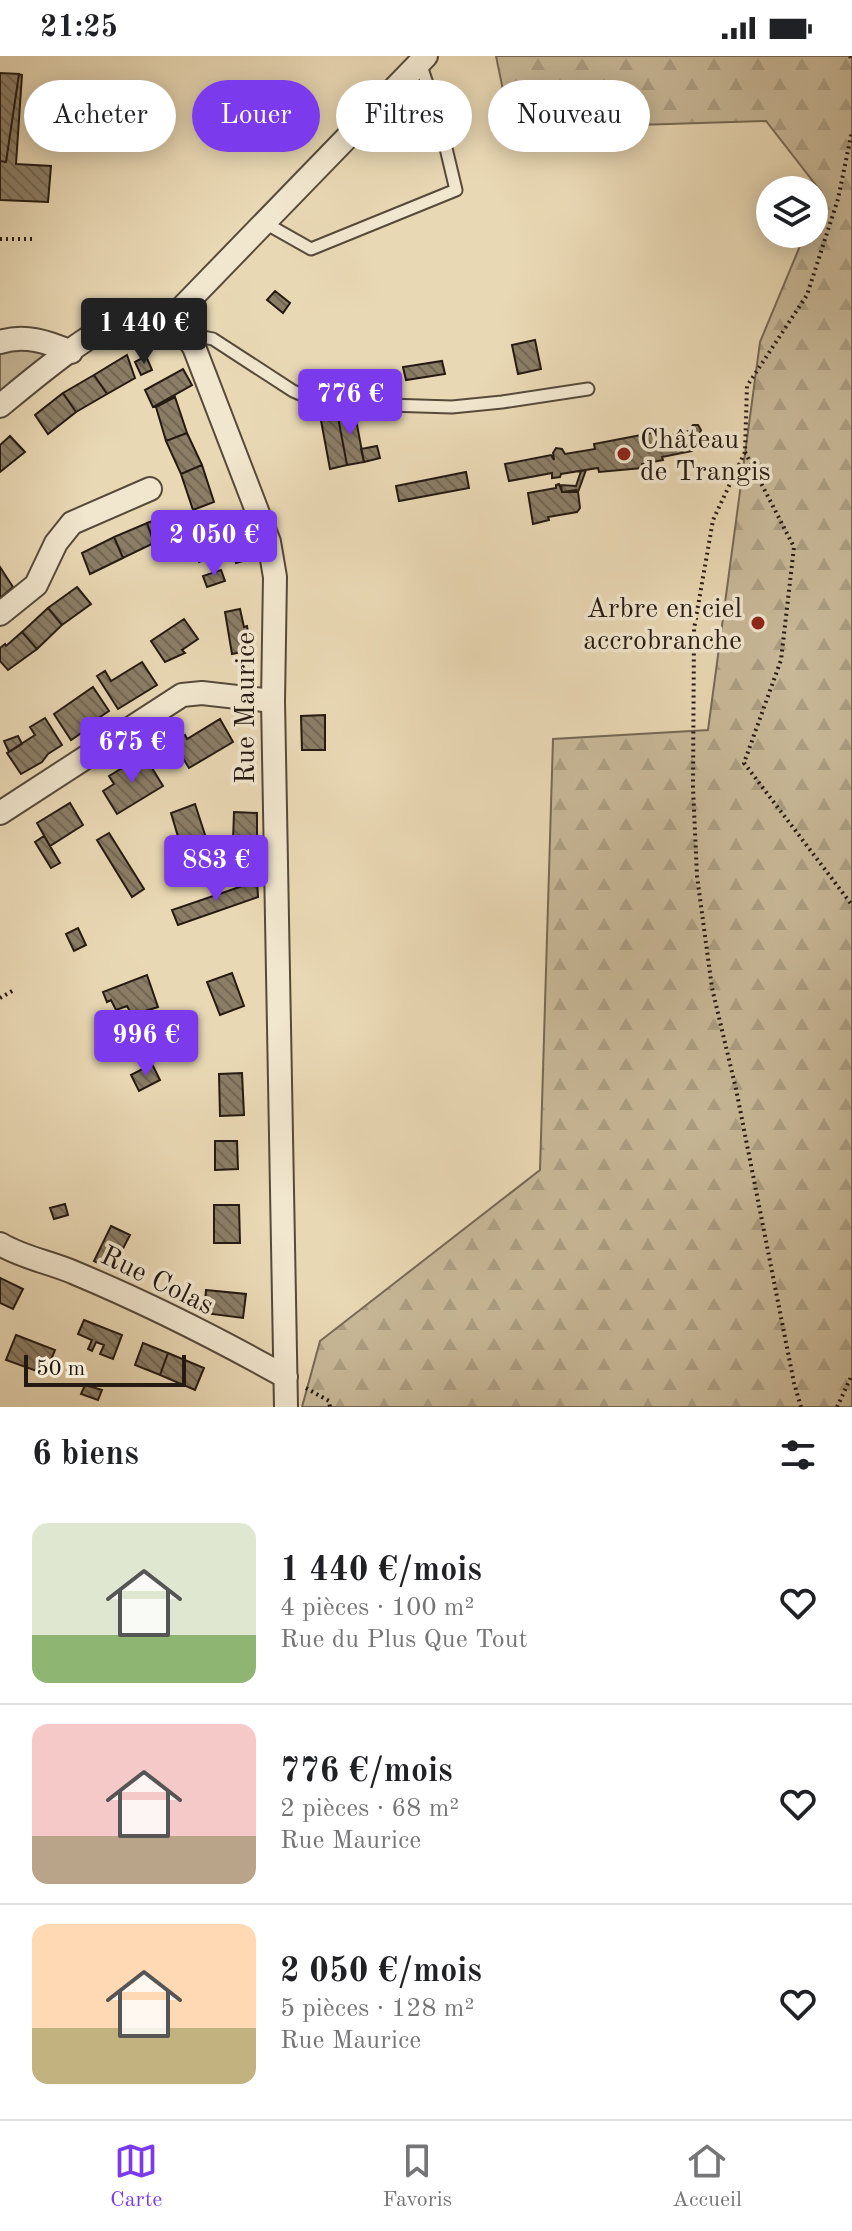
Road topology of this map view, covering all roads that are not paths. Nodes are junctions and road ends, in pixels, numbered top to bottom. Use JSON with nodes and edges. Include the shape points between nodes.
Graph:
{"nodes":[{"id":1,"x":423,"y":59,"type":"edge"},
{"id":2,"x":265,"y":223,"type":"junction"},
{"id":3,"x":178,"y":325,"type":"junction"},
{"id":4,"x":0,"y":342,"type":"edge"},
{"id":5,"x":71,"y":352,"type":"junction"},
{"id":6,"x":588,"y":389,"type":"dead end"},
{"id":7,"x":0,"y":406,"type":"edge"},
{"id":8,"x":150,"y":489,"type":"dead end"},
{"id":9,"x":0,"y":614,"type":"edge"},
{"id":10,"x":273,"y":701,"type":"junction"},
{"id":11,"x":0,"y":813,"type":"edge"},
{"id":12,"x":0,"y":1244,"type":"edge"},
{"id":13,"x":286,"y":1377,"type":"junction"},
{"id":14,"x":286,"y":1407,"type":"edge"}],
"edges":[{"from":1,"to":2,"type":"street"},
{"from":1,"to":2,"type":"lane","via":[[456,190],[311,249]]},
{"from":2,"to":3,"type":"street"},
{"from":3,"to":5,"type":"street","via":[[153,314],[130,317]]},
{"from":3,"to":6,"type":"lane","via":[[213,339],[293,391],[322,403],[452,407]]},
{"from":3,"to":10,"type":"street","name":"Rue Maurice","via":[[194,347],[269,542],[275,577]]},
{"from":4,"to":5,"type":"street","via":[[46,341]]},
{"from":5,"to":7,"type":"street"},
{"from":8,"to":9,"type":"street","via":[[72,523],[36,585]]},
{"from":10,"to":11,"type":"street","via":[[182,695]]},
{"from":10,"to":13,"type":"street","name":"Rue Maurice"},
{"from":12,"to":13,"type":"street","name":"Rue Colas","via":[[72,1271]]},
{"from":13,"to":14,"type":"street","name":"Rue Maurice"}]}
